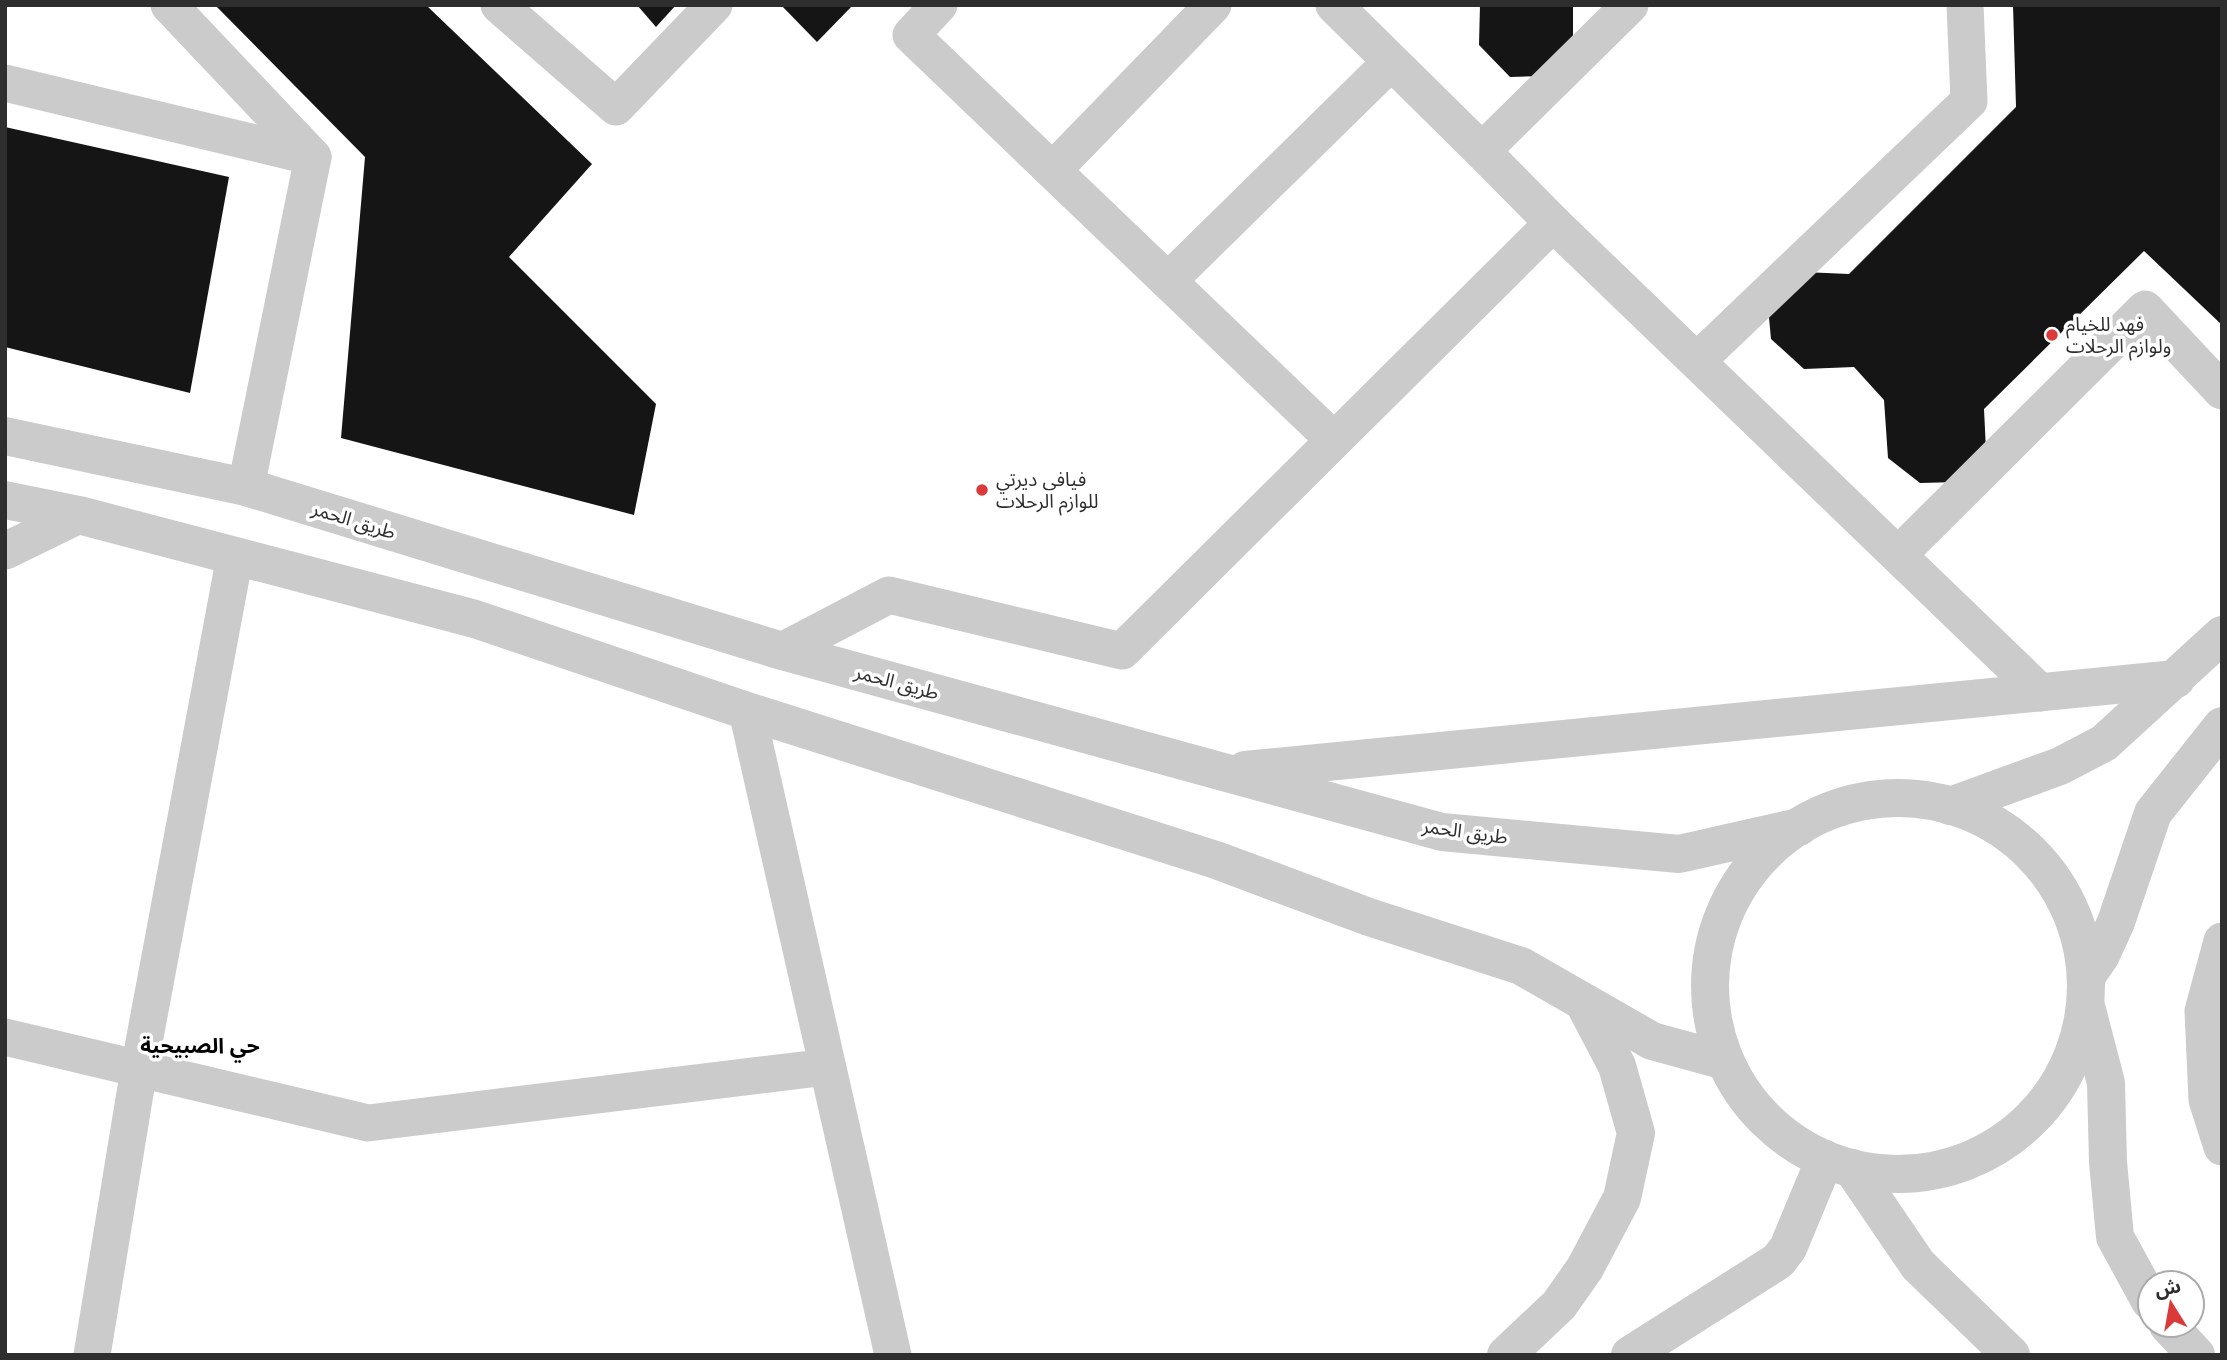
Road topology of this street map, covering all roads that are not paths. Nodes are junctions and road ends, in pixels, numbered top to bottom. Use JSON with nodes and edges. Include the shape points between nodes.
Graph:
{"nodes":[{"id":1,"x":169,"y":5,"type":"edge"},
{"id":2,"x":499,"y":5,"type":"edge"},
{"id":3,"x":714,"y":5,"type":"edge"},
{"id":4,"x":939,"y":5,"type":"edge"},
{"id":5,"x":1213,"y":5,"type":"edge"},
{"id":6,"x":1334,"y":5,"type":"edge"},
{"id":7,"x":1630,"y":5,"type":"edge"},
{"id":8,"x":1965,"y":5,"type":"edge"},
{"id":9,"x":1391,"y":62,"type":"junction"},
{"id":10,"x":5,"y":83,"type":"edge"},
{"id":11,"x":1482,"y":151,"type":"junction"},
{"id":12,"x":313,"y":157,"type":"junction"},
{"id":13,"x":1053,"y":170,"type":"junction"},
{"id":14,"x":1553,"y":223,"type":"junction"},
{"id":15,"x":1168,"y":281,"type":"junction"},
{"id":16,"x":1697,"y":361,"type":"junction"},
{"id":17,"x":2222,"y":391,"type":"edge"},
{"id":18,"x":5,"y":436,"type":"edge"},
{"id":19,"x":1334,"y":440,"type":"junction"},
{"id":20,"x":246,"y":487,"type":"junction"},
{"id":21,"x":5,"y":500,"type":"edge"},
{"id":22,"x":79,"y":515,"type":"junction"},
{"id":23,"x":5,"y":551,"type":"edge"},
{"id":24,"x":1898,"y":555,"type":"junction"},
{"id":25,"x":236,"y":556,"type":"junction"},
{"id":26,"x":2222,"y":635,"type":"edge"},
{"id":27,"x":782,"y":651,"type":"junction"},
{"id":28,"x":2176,"y":679,"type":"junction"},
{"id":29,"x":2041,"y":692,"type":"junction"},
{"id":30,"x":747,"y":711,"type":"junction"},
{"id":31,"x":2222,"y":726,"type":"edge"},
{"id":32,"x":1222,"y":772,"type":"junction"},
{"id":33,"x":1950,"y":806,"type":"junction"},
{"id":34,"x":1799,"y":827,"type":"junction"},
{"id":35,"x":2222,"y":941,"type":"edge"},
{"id":36,"x":2086,"y":990,"type":"junction"},
{"id":37,"x":1586,"y":1005,"type":"junction"},
{"id":38,"x":5,"y":1037,"type":"edge"},
{"id":39,"x":1725,"y":1061,"type":"junction"},
{"id":40,"x":827,"y":1067,"type":"junction"},
{"id":41,"x":139,"y":1069,"type":"junction"},
{"id":42,"x":2222,"y":1147,"type":"edge"},
{"id":43,"x":1839,"y":1163,"type":"junction"},
{"id":44,"x":2136,"y":1275,"type":"edge"},
{"id":45,"x":2181,"y":1339,"type":"edge"},
{"id":46,"x":92,"y":1355,"type":"edge"},
{"id":47,"x":893,"y":1355,"type":"edge"},
{"id":48,"x":1506,"y":1355,"type":"edge"},
{"id":49,"x":1630,"y":1355,"type":"edge"},
{"id":50,"x":2011,"y":1355,"type":"edge"},
{"id":51,"x":2196,"y":1355,"type":"edge"}],
"edges":[{"from":1,"to":12,"type":"street"},
{"from":2,"to":3,"type":"street","via":[[616,107]]},
{"from":4,"to":13,"type":"street","via":[[911,34]]},
{"from":5,"to":13,"type":"street"},
{"from":6,"to":9,"type":"street"},
{"from":7,"to":11,"type":"street"},
{"from":8,"to":16,"type":"street","via":[[1969,101]]},
{"from":9,"to":11,"type":"street"},
{"from":9,"to":15,"type":"street"},
{"from":10,"to":12,"type":"street"},
{"from":11,"to":14,"type":"street"},
{"from":12,"to":20,"type":"street"},
{"from":13,"to":15,"type":"street"},
{"from":14,"to":16,"type":"street"},
{"from":14,"to":19,"type":"street"},
{"from":15,"to":19,"type":"street"},
{"from":16,"to":24,"type":"street"},
{"from":17,"to":24,"type":"street","via":[[2145,309]]},
{"from":18,"to":20,"type":"street","name":"طريق الحمر"},
{"from":19,"to":27,"type":"street","via":[[1122,651],[889,595]]},
{"from":20,"to":27,"type":"street","name":"طريق الحمر"},
{"from":21,"to":22,"type":"street"},
{"from":22,"to":23,"type":"street"},
{"from":22,"to":25,"type":"street"},
{"from":24,"to":29,"type":"street"},
{"from":25,"to":30,"type":"street","via":[[475,619]]},
{"from":25,"to":41,"type":"street"},
{"from":26,"to":28,"type":"street"},
{"from":27,"to":32,"type":"street","name":"طريق الحمر"},
{"from":28,"to":29,"type":"street"},
{"from":28,"to":33,"type":"street","via":[[2104,743],[2060,766]]},
{"from":29,"to":32,"type":"street"},
{"from":30,"to":37,"type":"street","via":[[1216,860],[1369,917],[1521,966]]},
{"from":30,"to":40,"type":"street"},
{"from":31,"to":36,"type":"street","via":[[2153,813],[2116,922]]},
{"from":32,"to":34,"type":"street","name":"طريق الحمر","via":[[1443,832],[1470,835],[1679,854]]},
{"from":33,"to":34,"type":"street","via":[[1872,800],[1834,810]]},
{"from":33,"to":36,"type":"street","via":[[1997,827],[2028,851],[2053,880],[2076,926]]},
{"from":34,"to":39,"type":"street","via":[[1761,857],[1722,919],[1709,990]]},
{"from":35,"to":42,"type":"street","via":[[2203,1011],[2207,1100]]},
{"from":36,"to":43,"type":"street","via":[[2081,1031],[2060,1080],[2046,1102],[2006,1139],[1959,1163],[1906,1174],[1878,1173]]},
{"from":36,"to":44,"type":"street","via":[[2106,1083],[2115,1237]]},
{"from":37,"to":39,"type":"street","via":[[1652,1041]]},
{"from":37,"to":48,"type":"street","via":[[1617,1066],[1636,1133],[1622,1198],[1585,1268],[1559,1305]]},
{"from":38,"to":41,"type":"street"},
{"from":39,"to":43,"type":"street","via":[[1744,1094],[1776,1129],[1799,1146]]},
{"from":40,"to":41,"type":"street","via":[[368,1123]]},
{"from":40,"to":47,"type":"street"},
{"from":41,"to":46,"type":"street"},
{"from":43,"to":49,"type":"street","via":[[1778,1261]]},
{"from":43,"to":50,"type":"street","via":[[1919,1265]]},
{"from":45,"to":51,"type":"street"}]}
